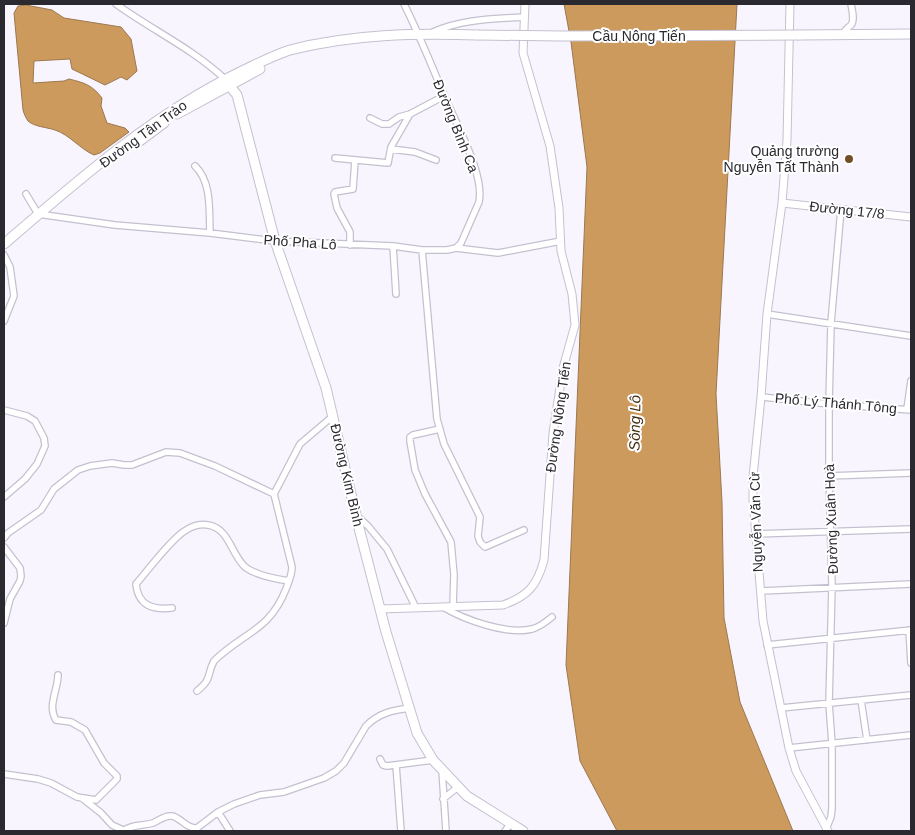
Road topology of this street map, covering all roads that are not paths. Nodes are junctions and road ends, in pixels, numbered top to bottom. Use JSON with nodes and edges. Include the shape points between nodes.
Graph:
{"nodes":[{"id":1,"x":116,"y":4,"type":"edge"},
{"id":2,"x":404,"y":4,"type":"edge"},
{"id":3,"x":525,"y":4,"type":"edge"},
{"id":4,"x":790,"y":4,"type":"edge"},
{"id":5,"x":851,"y":4,"type":"edge"},
{"id":6,"x":524,"y":17,"type":"junction"},
{"id":7,"x":419,"y":34,"type":"junction"},
{"id":8,"x":430,"y":34,"type":"junction"},
{"id":9,"x":843,"y":34,"type":"junction"},
{"id":10,"x":911,"y":34,"type":"edge"},
{"id":11,"x":478,"y":35,"type":"joint"},
{"id":12,"x":227,"y":82,"type":"junction"},
{"id":13,"x":444,"y":96,"type":"junction"},
{"id":14,"x":410,"y":114,"type":"junction"},
{"id":15,"x":370,"y":118,"type":"dead end"},
{"id":16,"x":391,"y":149,"type":"junction"},
{"id":17,"x":335,"y":158,"type":"dead end"},
{"id":18,"x":355,"y":160,"type":"junction"},
{"id":19,"x":436,"y":160,"type":"dead end"},
{"id":20,"x":195,"y":166,"type":"dead end"},
{"id":21,"x":26,"y":194,"type":"dead end"},
{"id":22,"x":782,"y":203,"type":"junction"},
{"id":23,"x":841,"y":209,"type":"junction"},
{"id":24,"x":39,"y":213,"type":"junction"},
{"id":25,"x":911,"y":217,"type":"edge"},
{"id":26,"x":210,"y":233,"type":"junction"},
{"id":27,"x":274,"y":241,"type":"junction"},
{"id":28,"x":561,"y":241,"type":"junction"},
{"id":29,"x":4,"y":244,"type":"edge"},
{"id":30,"x":350,"y":245,"type":"junction"},
{"id":31,"x":393,"y":246,"type":"junction"},
{"id":32,"x":456,"y":248,"type":"junction"},
{"id":33,"x":422,"y":250,"type":"junction"},
{"id":34,"x":4,"y":255,"type":"edge"},
{"id":35,"x":396,"y":294,"type":"dead end"},
{"id":36,"x":767,"y":314,"type":"junction"},
{"id":37,"x":4,"y":321,"type":"edge"},
{"id":38,"x":831,"y":323,"type":"junction"},
{"id":39,"x":911,"y":336,"type":"edge"},
{"id":40,"x":911,"y":380,"type":"edge"},
{"id":41,"x":762,"y":397,"type":"junction"},
{"id":42,"x":829,"y":404,"type":"junction"},
{"id":43,"x":4,"y":410,"type":"edge"},
{"id":44,"x":909,"y":410,"type":"edge"},
{"id":45,"x":333,"y":416,"type":"junction"},
{"id":46,"x":440,"y":429,"type":"junction"},
{"id":47,"x":911,"y":473,"type":"edge"},
{"id":48,"x":829,"y":476,"type":"junction"},
{"id":49,"x":274,"y":494,"type":"junction"},
{"id":50,"x":4,"y":498,"type":"edge"},
{"id":51,"x":363,"y":529,"type":"junction"},
{"id":52,"x":524,"y":530,"type":"dead end"},
{"id":53,"x":911,"y":530,"type":"edge"},
{"id":54,"x":831,"y":533,"type":"junction"},
{"id":55,"x":755,"y":534,"type":"junction"},
{"id":56,"x":4,"y":538,"type":"edge"},
{"id":57,"x":4,"y":547,"type":"edge"},
{"id":58,"x":289,"y":581,"type":"junction"},
{"id":59,"x":911,"y":584,"type":"edge"},
{"id":60,"x":832,"y":586,"type":"junction"},
{"id":61,"x":760,"y":590,"type":"junction"},
{"id":62,"x":443,"y":607,"type":"junction"},
{"id":63,"x":453,"y":607,"type":"junction"},
{"id":64,"x":172,"y":608,"type":"dead end"},
{"id":65,"x":416,"y":608,"type":"junction"},
{"id":66,"x":380,"y":609,"type":"junction"},
{"id":67,"x":552,"y":617,"type":"dead end"},
{"id":68,"x":4,"y":623,"type":"edge"},
{"id":69,"x":910,"y":630,"type":"edge"},
{"id":70,"x":831,"y":640,"type":"junction"},
{"id":71,"x":767,"y":645,"type":"junction"},
{"id":72,"x":911,"y":663,"type":"edge"},
{"id":73,"x":58,"y":675,"type":"dead end"},
{"id":74,"x":197,"y":691,"type":"dead end"},
{"id":75,"x":911,"y":695,"type":"edge"},
{"id":76,"x":861,"y":700,"type":"junction"},
{"id":77,"x":829,"y":703,"type":"junction"},
{"id":78,"x":410,"y":708,"type":"junction"},
{"id":79,"x":781,"y":708,"type":"junction"},
{"id":80,"x":911,"y":735,"type":"edge"},
{"id":81,"x":867,"y":740,"type":"junction"},
{"id":82,"x":832,"y":744,"type":"junction"},
{"id":83,"x":789,"y":748,"type":"junction"},
{"id":84,"x":380,"y":759,"type":"dead end"},
{"id":85,"x":432,"y":760,"type":"junction"},
{"id":86,"x":396,"y":765,"type":"junction"},
{"id":87,"x":442,"y":770,"type":"junction"},
{"id":88,"x":4,"y":774,"type":"edge"},
{"id":89,"x":458,"y":787,"type":"junction"},
{"id":90,"x":82,"y":798,"type":"junction"},
{"id":91,"x":443,"y":799,"type":"junction"},
{"id":92,"x":218,"y":812,"type":"junction"},
{"id":93,"x":508,"y":827,"type":"edge"},
{"id":94,"x":827,"y":830,"type":"edge"},
{"id":95,"x":123,"y":831,"type":"edge"},
{"id":96,"x":230,"y":831,"type":"edge"},
{"id":97,"x":401,"y":831,"type":"edge"},
{"id":98,"x":446,"y":831,"type":"edge"},
{"id":99,"x":523,"y":831,"type":"edge"}],
"edges":[{"from":1,"to":12,"type":"street","via":[[198,56]]},
{"from":2,"to":7,"type":"street","name":"Đường Bình Ca"},
{"from":3,"to":6,"type":"street","name":"Đường Nông Tiến"},
{"from":4,"to":22,"type":"street","name":"Nguyễn Văn Cừ"},
{"from":5,"to":9,"type":"street","via":[[852,23]]},
{"from":6,"to":8,"type":"street","via":[[467,22]]},
{"from":6,"to":28,"type":"street","name":"Đường Nông Tiến","via":[[523,52],[550,146]]},
{"from":7,"to":8,"type":"main road","name":"Đường Tân Trào"},
{"from":7,"to":12,"type":"main road","name":"Đường Tân Trào","via":[[347,40],[289,51]]},
{"from":7,"to":13,"type":"street","name":"Đường Bình Ca"},
{"from":8,"to":11,"type":"main road","name":"Đường Tân Trào"},
{"from":9,"to":10,"type":"main road"},
{"from":9,"to":11,"type":"main road","name":"Cầu Nông Tiến","bridge":true},
{"from":12,"to":24,"type":"main road","name":"Đường Tân Trào","via":[[169,112]]},
{"from":12,"to":27,"type":"main road","name":"Đường Kim Bình","via":[[237,95]]},
{"from":13,"to":14,"type":"street"},
{"from":13,"to":32,"type":"street","name":"Đường Bình Ca","via":[[469,150],[481,196]]},
{"from":14,"to":15,"type":"street","via":[[385,125]]},
{"from":14,"to":16,"type":"street"},
{"from":16,"to":18,"type":"street","via":[[388,163]]},
{"from":16,"to":19,"type":"street","via":[[415,152]]},
{"from":17,"to":18,"type":"street"},
{"from":18,"to":30,"type":"street","via":[[353,189],[334,193],[350,232]]},
{"from":20,"to":26,"type":"street","via":[[205,179]]},
{"from":21,"to":24,"type":"street"},
{"from":22,"to":23,"type":"street","name":"Đường 17/8"},
{"from":22,"to":36,"type":"street","name":"Nguyễn Văn Cừ"},
{"from":23,"to":25,"type":"street","name":"Đường 17/8"},
{"from":23,"to":38,"type":"street","name":"Đường Xuân Hoà"},
{"from":24,"to":26,"type":"street","name":"Phố Pha Lô","via":[[115,225]]},
{"from":24,"to":29,"type":"main road","name":"Đường Tân Trào"},
{"from":26,"to":27,"type":"street","name":"Phố Pha Lô"},
{"from":27,"to":30,"type":"street","name":"Phố Pha Lô"},
{"from":27,"to":45,"type":"main road","name":"Đường Kim Bình","via":[[322,375]]},
{"from":28,"to":32,"type":"street","name":"Phố Pha Lô","via":[[498,253]]},
{"from":28,"to":63,"type":"street","name":"Đường Nông Tiến","via":[[575,325],[563,368],[553,433],[541,573],[535,585],[515,601],[503,605]]},
{"from":30,"to":31,"type":"street","name":"Phố Pha Lô"},
{"from":31,"to":33,"type":"street","name":"Phố Pha Lô"},
{"from":31,"to":35,"type":"street"},
{"from":32,"to":33,"type":"street","name":"Phố Pha Lô"},
{"from":33,"to":46,"type":"street","via":[[428,337]]},
{"from":34,"to":37,"type":"street","via":[[10,267],[14,296]]},
{"from":36,"to":38,"type":"street"},
{"from":36,"to":41,"type":"street","name":"Nguyễn Văn Cừ"},
{"from":38,"to":39,"type":"street"},
{"from":38,"to":42,"type":"street","name":"Đường Xuân Hoà"},
{"from":40,"to":44,"type":"street"},
{"from":41,"to":42,"type":"street","name":"Phố Lý Thánh Tông"},
{"from":41,"to":55,"type":"street","name":"Nguyễn Văn Cừ","via":[[753,477]]},
{"from":42,"to":44,"type":"street","name":"Phố Lý Thánh Tông"},
{"from":42,"to":48,"type":"street","name":"Đường Xuân Hoà"},
{"from":43,"to":50,"type":"street","via":[[35,421],[45,446],[37,464]]},
{"from":45,"to":49,"type":"street","via":[[300,444]]},
{"from":45,"to":51,"type":"main road","name":"Đường Kim Bình","via":[[356,516]]},
{"from":46,"to":52,"type":"street","via":[[444,444],[480,517],[478,536],[483,545],[492,545]]},
{"from":46,"to":63,"type":"street","via":[[413,435],[410,441],[415,470],[451,542]]},
{"from":47,"to":48,"type":"street"},
{"from":48,"to":54,"type":"street","name":"Đường Xuân Hoà"},
{"from":49,"to":56,"type":"street","via":[[215,466],[180,453],[166,452],[132,465],[112,463],[78,470],[54,489],[41,510]]},
{"from":49,"to":58,"type":"street","via":[[292,566]]},
{"from":51,"to":65,"type":"street","via":[[386,549]]},
{"from":51,"to":66,"type":"main road","name":"Đường Kim Bình"},
{"from":53,"to":54,"type":"street"},
{"from":54,"to":55,"type":"street"},
{"from":54,"to":60,"type":"street","name":"Đường Xuân Hoà"},
{"from":55,"to":61,"type":"street","name":"Nguyễn Văn Cừ"},
{"from":57,"to":68,"type":"street","via":[[20,568],[21,576],[10,599]]},
{"from":58,"to":64,"type":"street","via":[[250,570],[215,526],[194,526],[178,536],[136,584],[142,602],[154,608]]},
{"from":58,"to":74,"type":"street","via":[[278,608],[268,620],[214,661],[209,679]]},
{"from":59,"to":60,"type":"street"},
{"from":60,"to":61,"type":"street"},
{"from":60,"to":70,"type":"street","name":"Đường Xuân Hoà"},
{"from":61,"to":71,"type":"street","name":"Nguyễn Văn Cừ"},
{"from":62,"to":63,"type":"street","name":"Đường Nông Tiến"},
{"from":62,"to":65,"type":"street","name":"Đường Nông Tiến"},
{"from":62,"to":67,"type":"street","via":[[468,619],[506,629],[533,629]]},
{"from":65,"to":66,"type":"street","name":"Đường Nông Tiến"},
{"from":66,"to":78,"type":"main road","name":"Đường Kim Bình"},
{"from":69,"to":70,"type":"street"},
{"from":69,"to":72,"type":"street"},
{"from":70,"to":71,"type":"street"},
{"from":70,"to":77,"type":"street","name":"Đường Xuân Hoà"},
{"from":71,"to":79,"type":"street","name":"Nguyễn Văn Cừ"},
{"from":73,"to":90,"type":"street","via":[[53,716],[85,730],[117,778],[98,800]]},
{"from":75,"to":76,"type":"street"},
{"from":76,"to":77,"type":"street"},
{"from":76,"to":81,"type":"street"},
{"from":77,"to":79,"type":"street"},
{"from":77,"to":82,"type":"street","name":"Đường Xuân Hoà"},
{"from":78,"to":85,"type":"main road","name":"Đường Kim Bình","via":[[416,733]]},
{"from":78,"to":92,"type":"street","via":[[391,710],[371,721],[344,763],[324,778],[278,794],[260,795]]},
{"from":79,"to":83,"type":"street","name":"Nguyễn Văn Cừ"},
{"from":80,"to":81,"type":"street"},
{"from":81,"to":82,"type":"street"},
{"from":82,"to":83,"type":"street"},
{"from":82,"to":94,"type":"street","name":"Đường Xuân Hoà","via":[[832,808]]},
{"from":83,"to":94,"type":"street","name":"Nguyễn Văn Cừ","via":[[796,771]]},
{"from":84,"to":86,"type":"street","via":[[383,765]]},
{"from":85,"to":86,"type":"street"},
{"from":85,"to":87,"type":"main road","name":"Đường Kim Bình"},
{"from":86,"to":97,"type":"street"},
{"from":87,"to":89,"type":"main road","name":"Đường Kim Bình"},
{"from":87,"to":91,"type":"street"},
{"from":88,"to":90,"type":"street","via":[[52,783]]},
{"from":89,"to":91,"type":"street"},
{"from":89,"to":93,"type":"main road","name":"Đường Kim Bình"},
{"from":90,"to":95,"type":"street"},
{"from":91,"to":98,"type":"street"},
{"from":92,"to":95,"type":"street","via":[[197,828],[170,816]]},
{"from":92,"to":96,"type":"street"},
{"from":93,"to":99,"type":"main road","name":"Đường Kim Bình"}]}
